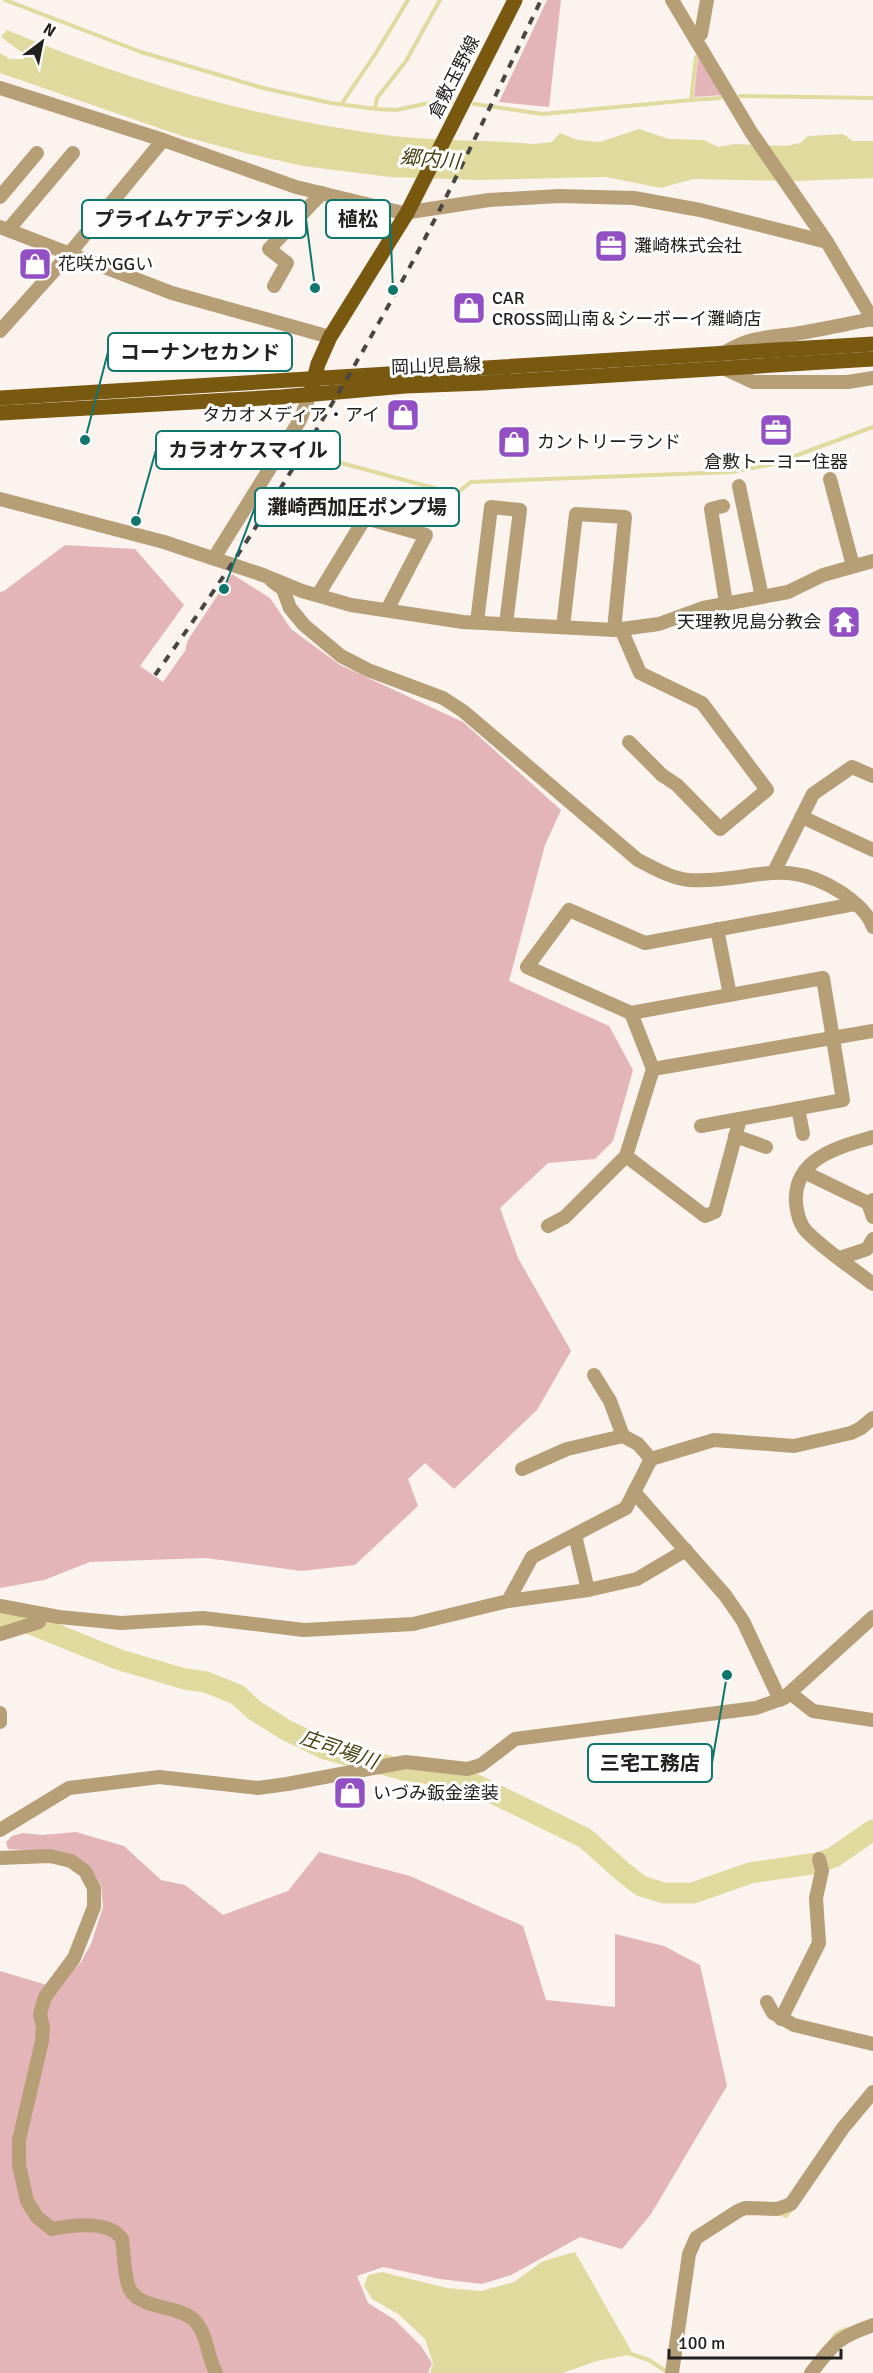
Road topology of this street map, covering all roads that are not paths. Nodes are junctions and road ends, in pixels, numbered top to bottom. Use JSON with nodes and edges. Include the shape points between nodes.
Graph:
{"nodes":[{"id":1,"x":515,"y":0,"type":"edge"},
{"id":2,"x":672,"y":0,"type":"edge"},
{"id":3,"x":707,"y":0,"type":"edge"},
{"id":4,"x":695,"y":38,"type":"junction"},
{"id":5,"x":0,"y":88,"type":"edge"},
{"id":6,"x":164,"y":140,"type":"junction"},
{"id":7,"x":37,"y":153,"type":"dead end"},
{"id":8,"x":73,"y":153,"type":"dead end"},
{"id":9,"x":322,"y":193,"type":"junction"},
{"id":10,"x":0,"y":197,"type":"edge"},
{"id":11,"x":409,"y":209,"type":"junction"},
{"id":12,"x":4,"y":228,"type":"edge"},
{"id":13,"x":827,"y":242,"type":"junction"},
{"id":14,"x":70,"y":253,"type":"junction"},
{"id":15,"x":274,"y":286,"type":"dead end"},
{"id":16,"x":873,"y":319,"type":"edge"},
{"id":17,"x":0,"y":331,"type":"edge"},
{"id":18,"x":330,"y":337,"type":"junction"},
{"id":19,"x":873,"y":344,"type":"edge"},
{"id":20,"x":851,"y":353,"type":"junction"},
{"id":21,"x":873,"y":359,"type":"edge"},
{"id":22,"x":723,"y":361,"type":"junction"},
{"id":23,"x":643,"y":366,"type":"junction"},
{"id":24,"x":314,"y":378,"type":"junction"},
{"id":25,"x":873,"y":378,"type":"edge"},
{"id":26,"x":310,"y":394,"type":"junction"},
{"id":27,"x":162,"y":396,"type":"junction"},
{"id":28,"x":0,"y":398,"type":"edge"},
{"id":29,"x":83,"y":401,"type":"junction"},
{"id":30,"x":0,"y":413,"type":"edge"},
{"id":31,"x":830,"y":479,"type":"dead end"},
{"id":32,"x":738,"y":486,"type":"dead end"},
{"id":33,"x":0,"y":499,"type":"edge"},
{"id":34,"x":723,"y":506,"type":"dead end"},
{"id":35,"x":214,"y":558,"type":"junction"},
{"id":36,"x":873,"y":561,"type":"edge"},
{"id":37,"x":853,"y":566,"type":"junction"},
{"id":38,"x":263,"y":575,"type":"junction"},
{"id":39,"x":318,"y":595,"type":"junction"},
{"id":40,"x":762,"y":597,"type":"junction"},
{"id":41,"x":726,"y":603,"type":"junction"},
{"id":42,"x":387,"y":610,"type":"junction"},
{"id":43,"x":477,"y":622,"type":"junction"},
{"id":44,"x":506,"y":624,"type":"junction"},
{"id":45,"x":563,"y":627,"type":"junction"},
{"id":46,"x":617,"y":629,"type":"junction"},
{"id":47,"x":629,"y":742,"type":"dead end"},
{"id":48,"x":873,"y":776,"type":"edge"},
{"id":49,"x":802,"y":817,"type":"junction"},
{"id":50,"x":873,"y":850,"type":"edge"},
{"id":51,"x":774,"y":872,"type":"junction"},
{"id":52,"x":855,"y":904,"type":"junction"},
{"id":53,"x":873,"y":927,"type":"edge"},
{"id":54,"x":717,"y":929,"type":"junction"},
{"id":55,"x":730,"y":995,"type":"junction"},
{"id":56,"x":631,"y":1013,"type":"junction"},
{"id":57,"x":873,"y":1031,"type":"edge"},
{"id":58,"x":833,"y":1038,"type":"junction"},
{"id":59,"x":653,"y":1069,"type":"junction"},
{"id":60,"x":798,"y":1108,"type":"junction"},
{"id":61,"x":740,"y":1119,"type":"junction"},
{"id":62,"x":701,"y":1126,"type":"dead end"},
{"id":63,"x":803,"y":1134,"type":"dead end"},
{"id":64,"x":735,"y":1136,"type":"junction"},
{"id":65,"x":873,"y":1137,"type":"edge"},
{"id":66,"x":766,"y":1147,"type":"dead end"},
{"id":67,"x":626,"y":1156,"type":"junction"},
{"id":68,"x":804,"y":1172,"type":"junction"},
{"id":69,"x":870,"y":1201,"type":"edge"},
{"id":70,"x":873,"y":1217,"type":"edge"},
{"id":71,"x":548,"y":1226,"type":"dead end"},
{"id":72,"x":873,"y":1239,"type":"edge"},
{"id":73,"x":840,"y":1258,"type":"junction"},
{"id":74,"x":873,"y":1284,"type":"edge"},
{"id":75,"x":594,"y":1375,"type":"dead end"},
{"id":76,"x":873,"y":1418,"type":"edge"},
{"id":77,"x":623,"y":1436,"type":"junction"},
{"id":78,"x":651,"y":1459,"type":"junction"},
{"id":79,"x":522,"y":1469,"type":"dead end"},
{"id":80,"x":634,"y":1492,"type":"junction"},
{"id":81,"x":575,"y":1535,"type":"junction"},
{"id":82,"x":686,"y":1550,"type":"junction"},
{"id":83,"x":588,"y":1590,"type":"junction"},
{"id":84,"x":508,"y":1601,"type":"junction"},
{"id":85,"x":0,"y":1606,"type":"edge"},
{"id":86,"x":42,"y":1614,"type":"junction"},
{"id":87,"x":873,"y":1617,"type":"edge"},
{"id":88,"x":0,"y":1634,"type":"edge"},
{"id":89,"x":785,"y":1696,"type":"junction"},
{"id":90,"x":0,"y":1713,"type":"edge"},
{"id":91,"x":873,"y":1720,"type":"edge"},
{"id":92,"x":0,"y":1722,"type":"edge"},
{"id":93,"x":0,"y":1830,"type":"edge"},
{"id":94,"x":0,"y":1858,"type":"edge"},
{"id":95,"x":819,"y":1859,"type":"dead end"},
{"id":96,"x":767,"y":2002,"type":"dead end"},
{"id":97,"x":781,"y":2019,"type":"junction"},
{"id":98,"x":873,"y":2044,"type":"edge"},
{"id":99,"x":873,"y":2092,"type":"edge"},
{"id":100,"x":873,"y":2325,"type":"edge"},
{"id":101,"x":216,"y":2373,"type":"edge"},
{"id":102,"x":672,"y":2373,"type":"edge"},
{"id":103,"x":811,"y":2373,"type":"edge"}],
"edges":[{"from":1,"to":11,"type":"main road","name":"倉敷玉野線"},
{"from":2,"to":4,"type":"street"},
{"from":3,"to":4,"type":"street","via":[[701,34]]},
{"from":4,"to":13,"type":"street","via":[[751,132]]},
{"from":5,"to":6,"type":"street"},
{"from":6,"to":9,"type":"street"},
{"from":6,"to":14,"type":"street"},
{"from":7,"to":10,"type":"street"},
{"from":8,"to":12,"type":"street"},
{"from":9,"to":11,"type":"street"},
{"from":9,"to":15,"type":"street","via":[[269,249],[287,263]]},
{"from":11,"to":13,"type":"street","via":[[559,196],[634,198]]},
{"from":11,"to":18,"type":"main road","name":"倉敷玉野線"},
{"from":12,"to":14,"type":"street"},
{"from":13,"to":16,"type":"street"},
{"from":14,"to":17,"type":"street"},
{"from":14,"to":18,"type":"street","via":[[172,293]]},
{"from":16,"to":22,"type":"street","via":[[756,338],[740,343]]},
{"from":18,"to":24,"type":"main road","name":"倉敷玉野線"},
{"from":19,"to":20,"type":"main road","name":"岡山児島線"},
{"from":20,"to":21,"type":"main road","name":"岡山児島線"},
{"from":20,"to":22,"type":"main road","name":"岡山児島線"},
{"from":22,"to":23,"type":"main road","name":"岡山児島線"},
{"from":22,"to":25,"type":"street","via":[[753,382],[848,382]]},
{"from":23,"to":24,"type":"main road","name":"岡山児島線"},
{"from":23,"to":26,"type":"main road","name":"岡山児島線","via":[[483,383]]},
{"from":24,"to":26,"type":"main road","name":"倉敷玉野線"},
{"from":24,"to":27,"type":"main road","name":"岡山児島線"},
{"from":26,"to":27,"type":"main road","name":"岡山児島線"},
{"from":26,"to":35,"type":"street","via":[[300,420]]},
{"from":27,"to":29,"type":"main road","name":"岡山児島線"},
{"from":28,"to":29,"type":"main road","name":"岡山児島線"},
{"from":29,"to":30,"type":"main road","name":"岡山児島線"},
{"from":31,"to":37,"type":"street"},
{"from":32,"to":40,"type":"street"},
{"from":33,"to":35,"type":"street"},
{"from":34,"to":41,"type":"street","via":[[711,509]]},
{"from":35,"to":38,"type":"street"},
{"from":36,"to":37,"type":"street"},
{"from":37,"to":40,"type":"street","via":[[788,592]]},
{"from":38,"to":39,"type":"street"},
{"from":38,"to":51,"type":"street","via":[[283,589],[290,608],[304,625],[341,656],[443,698],[463,711],[638,860],[687,880]]},
{"from":39,"to":42,"type":"street"},
{"from":39,"to":42,"type":"street","via":[[365,518],[426,535]]},
{"from":40,"to":41,"type":"street"},
{"from":41,"to":46,"type":"street","via":[[659,624]]},
{"from":42,"to":43,"type":"street"},
{"from":43,"to":44,"type":"street"},
{"from":43,"to":44,"type":"street","via":[[491,507],[520,510]]},
{"from":44,"to":45,"type":"street"},
{"from":45,"to":46,"type":"street"},
{"from":45,"to":46,"type":"street","via":[[576,514],[625,517]]},
{"from":46,"to":47,"type":"street","via":[[640,673],[702,703],[767,790],[720,829]]},
{"from":48,"to":49,"type":"street","via":[[852,767],[813,794]]},
{"from":49,"to":50,"type":"street"},
{"from":49,"to":51,"type":"street"},
{"from":51,"to":52,"type":"street","via":[[802,874],[828,884]]},
{"from":52,"to":53,"type":"street"},
{"from":52,"to":54,"type":"street"},
{"from":54,"to":55,"type":"street"},
{"from":54,"to":56,"type":"street","via":[[645,943],[569,910],[527,967]]},
{"from":55,"to":56,"type":"street"},
{"from":55,"to":58,"type":"street","via":[[823,978]]},
{"from":56,"to":59,"type":"street"},
{"from":57,"to":58,"type":"street"},
{"from":58,"to":59,"type":"street"},
{"from":58,"to":60,"type":"street","via":[[843,1100]]},
{"from":59,"to":67,"type":"street"},
{"from":60,"to":61,"type":"street"},
{"from":60,"to":63,"type":"street"},
{"from":61,"to":62,"type":"street"},
{"from":61,"to":64,"type":"street"},
{"from":64,"to":66,"type":"street"},
{"from":64,"to":67,"type":"street","via":[[715,1212],[705,1216]]},
{"from":65,"to":68,"type":"street","via":[[821,1154]]},
{"from":67,"to":71,"type":"street","via":[[565,1217]]},
{"from":68,"to":69,"type":"street"},
{"from":68,"to":73,"type":"street","via":[[795,1195],[797,1215],[805,1231]]},
{"from":69,"to":70,"type":"street"},
{"from":72,"to":73,"type":"street","via":[[867,1249]]},
{"from":73,"to":74,"type":"street"},
{"from":75,"to":77,"type":"street","via":[[610,1401]]},
{"from":76,"to":78,"type":"street","via":[[851,1433],[794,1446],[714,1440]]},
{"from":77,"to":78,"type":"street","via":[[638,1444]]},
{"from":77,"to":79,"type":"street","via":[[567,1449]]},
{"from":78,"to":80,"type":"street"},
{"from":80,"to":81,"type":"street","via":[[626,1508]]},
{"from":80,"to":82,"type":"street"},
{"from":81,"to":83,"type":"street"},
{"from":81,"to":84,"type":"street","via":[[532,1557]]},
{"from":82,"to":83,"type":"street","via":[[637,1579]]},
{"from":82,"to":89,"type":"street","via":[[743,1621]]},
{"from":83,"to":84,"type":"street"},
{"from":84,"to":86,"type":"street","via":[[413,1624],[329,1630],[203,1618],[121,1623]]},
{"from":85,"to":86,"type":"street"},
{"from":86,"to":88,"type":"street","via":[[39,1622]]},
{"from":87,"to":89,"type":"street"},
{"from":89,"to":91,"type":"street","via":[[813,1711]]},
{"from":89,"to":93,"type":"street","via":[[756,1708],[515,1739],[481,1764],[467,1769],[406,1762],[258,1788],[159,1777],[69,1788]]},
{"from":90,"to":92,"type":"street"},
{"from":94,"to":101,"type":"street","via":[[50,1856],[71,1862],[85,1870],[94,1888],[94,1907],[74,1958],[45,1997],[40,2014],[42,2041],[19,2140],[19,2165],[27,2201],[37,2217],[52,2229],[102,2225],[118,2232],[131,2293],[147,2304],[180,2310],[195,2322]]},
{"from":95,"to":97,"type":"street","via":[[819,1943]]},
{"from":96,"to":97,"type":"street"},
{"from":97,"to":98,"type":"street"},
{"from":99,"to":102,"type":"street","via":[[791,2204],[777,2209],[745,2208],[696,2238],[689,2254]]},
{"from":100,"to":103,"type":"street","via":[[837,2340]]}]}
